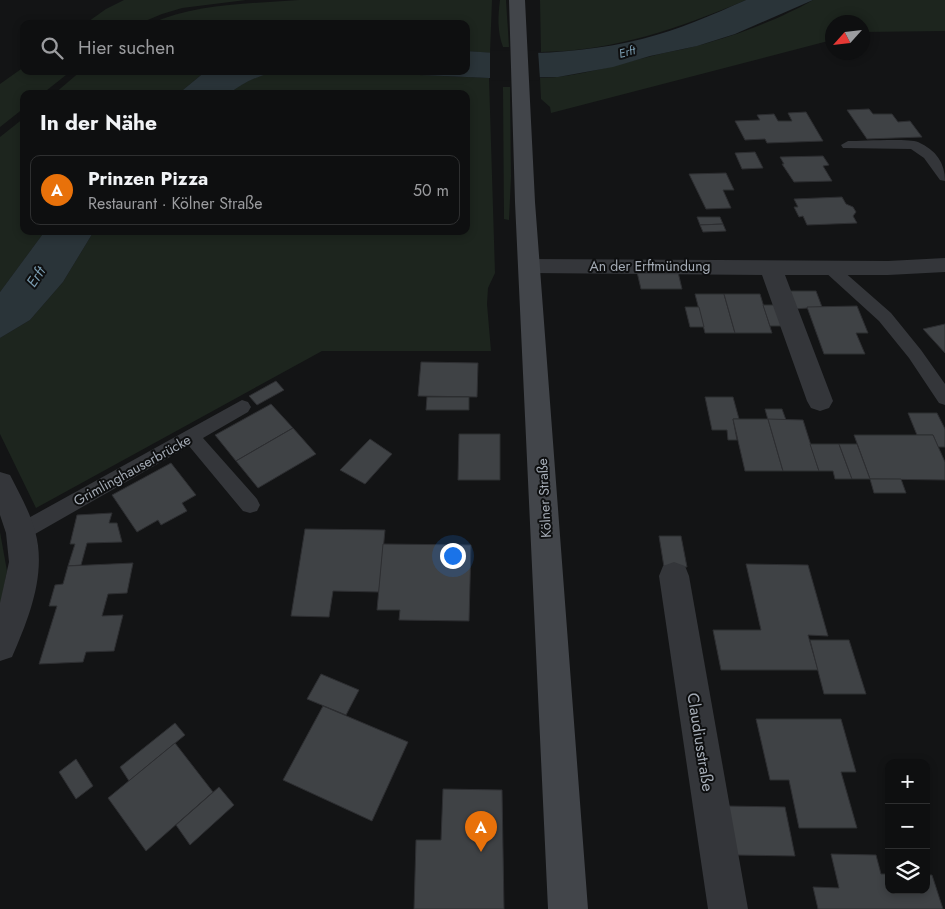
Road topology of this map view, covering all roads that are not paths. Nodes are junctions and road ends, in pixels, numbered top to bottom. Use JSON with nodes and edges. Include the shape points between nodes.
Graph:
{"nodes":[{"id":1,"x":517,"y":0,"type":"edge"},
{"id":2,"x":848,"y":145,"type":"dead end"},
{"id":3,"x":945,"y":178,"type":"edge"},
{"id":4,"x":945,"y":264,"type":"edge"},
{"id":5,"x":530,"y":266,"type":"junction"},
{"id":6,"x":771,"y":267,"type":"junction"},
{"id":7,"x":829,"y":267,"type":"junction"},
{"id":8,"x":945,"y":398,"type":"edge"},
{"id":9,"x":820,"y":401,"type":"dead end"},
{"id":10,"x":242,"y":407,"type":"dead end"},
{"id":11,"x":191,"y":436,"type":"junction"},
{"id":12,"x":0,"y":483,"type":"edge"},
{"id":13,"x":250,"y":506,"type":"dead end"},
{"id":14,"x":21,"y":532,"type":"junction"},
{"id":15,"x":674,"y":576,"type":"dead end"},
{"id":16,"x":0,"y":646,"type":"edge"},
{"id":17,"x":568,"y":909,"type":"edge"},
{"id":18,"x":728,"y":909,"type":"edge"}],
"edges":[{"from":1,"to":5,"type":"main road","name":"Kölner Straße"},
{"from":2,"to":3,"type":"lane","via":[[914,145],[929,155]]},
{"from":4,"to":7,"type":"street","name":"An der Erftmündung","via":[[888,268]]},
{"from":5,"to":6,"type":"street","name":"An der Erftmündung"},
{"from":5,"to":17,"type":"main road","name":"Kölner Straße"},
{"from":6,"to":7,"type":"street","name":"An der Erftmündung"},
{"from":6,"to":9,"type":"street"},
{"from":7,"to":8,"type":"lane","via":[[885,317]]},
{"from":10,"to":11,"type":"lane","name":"Grimlinghauserbrücke"},
{"from":11,"to":13,"type":"lane"},
{"from":11,"to":14,"type":"lane","name":"Grimlinghauserbrücke"},
{"from":12,"to":14,"type":"street"},
{"from":14,"to":16,"type":"street","via":[[25,556],[22,584]]},
{"from":15,"to":18,"type":"street","name":"Claudiusstraße"}]}
